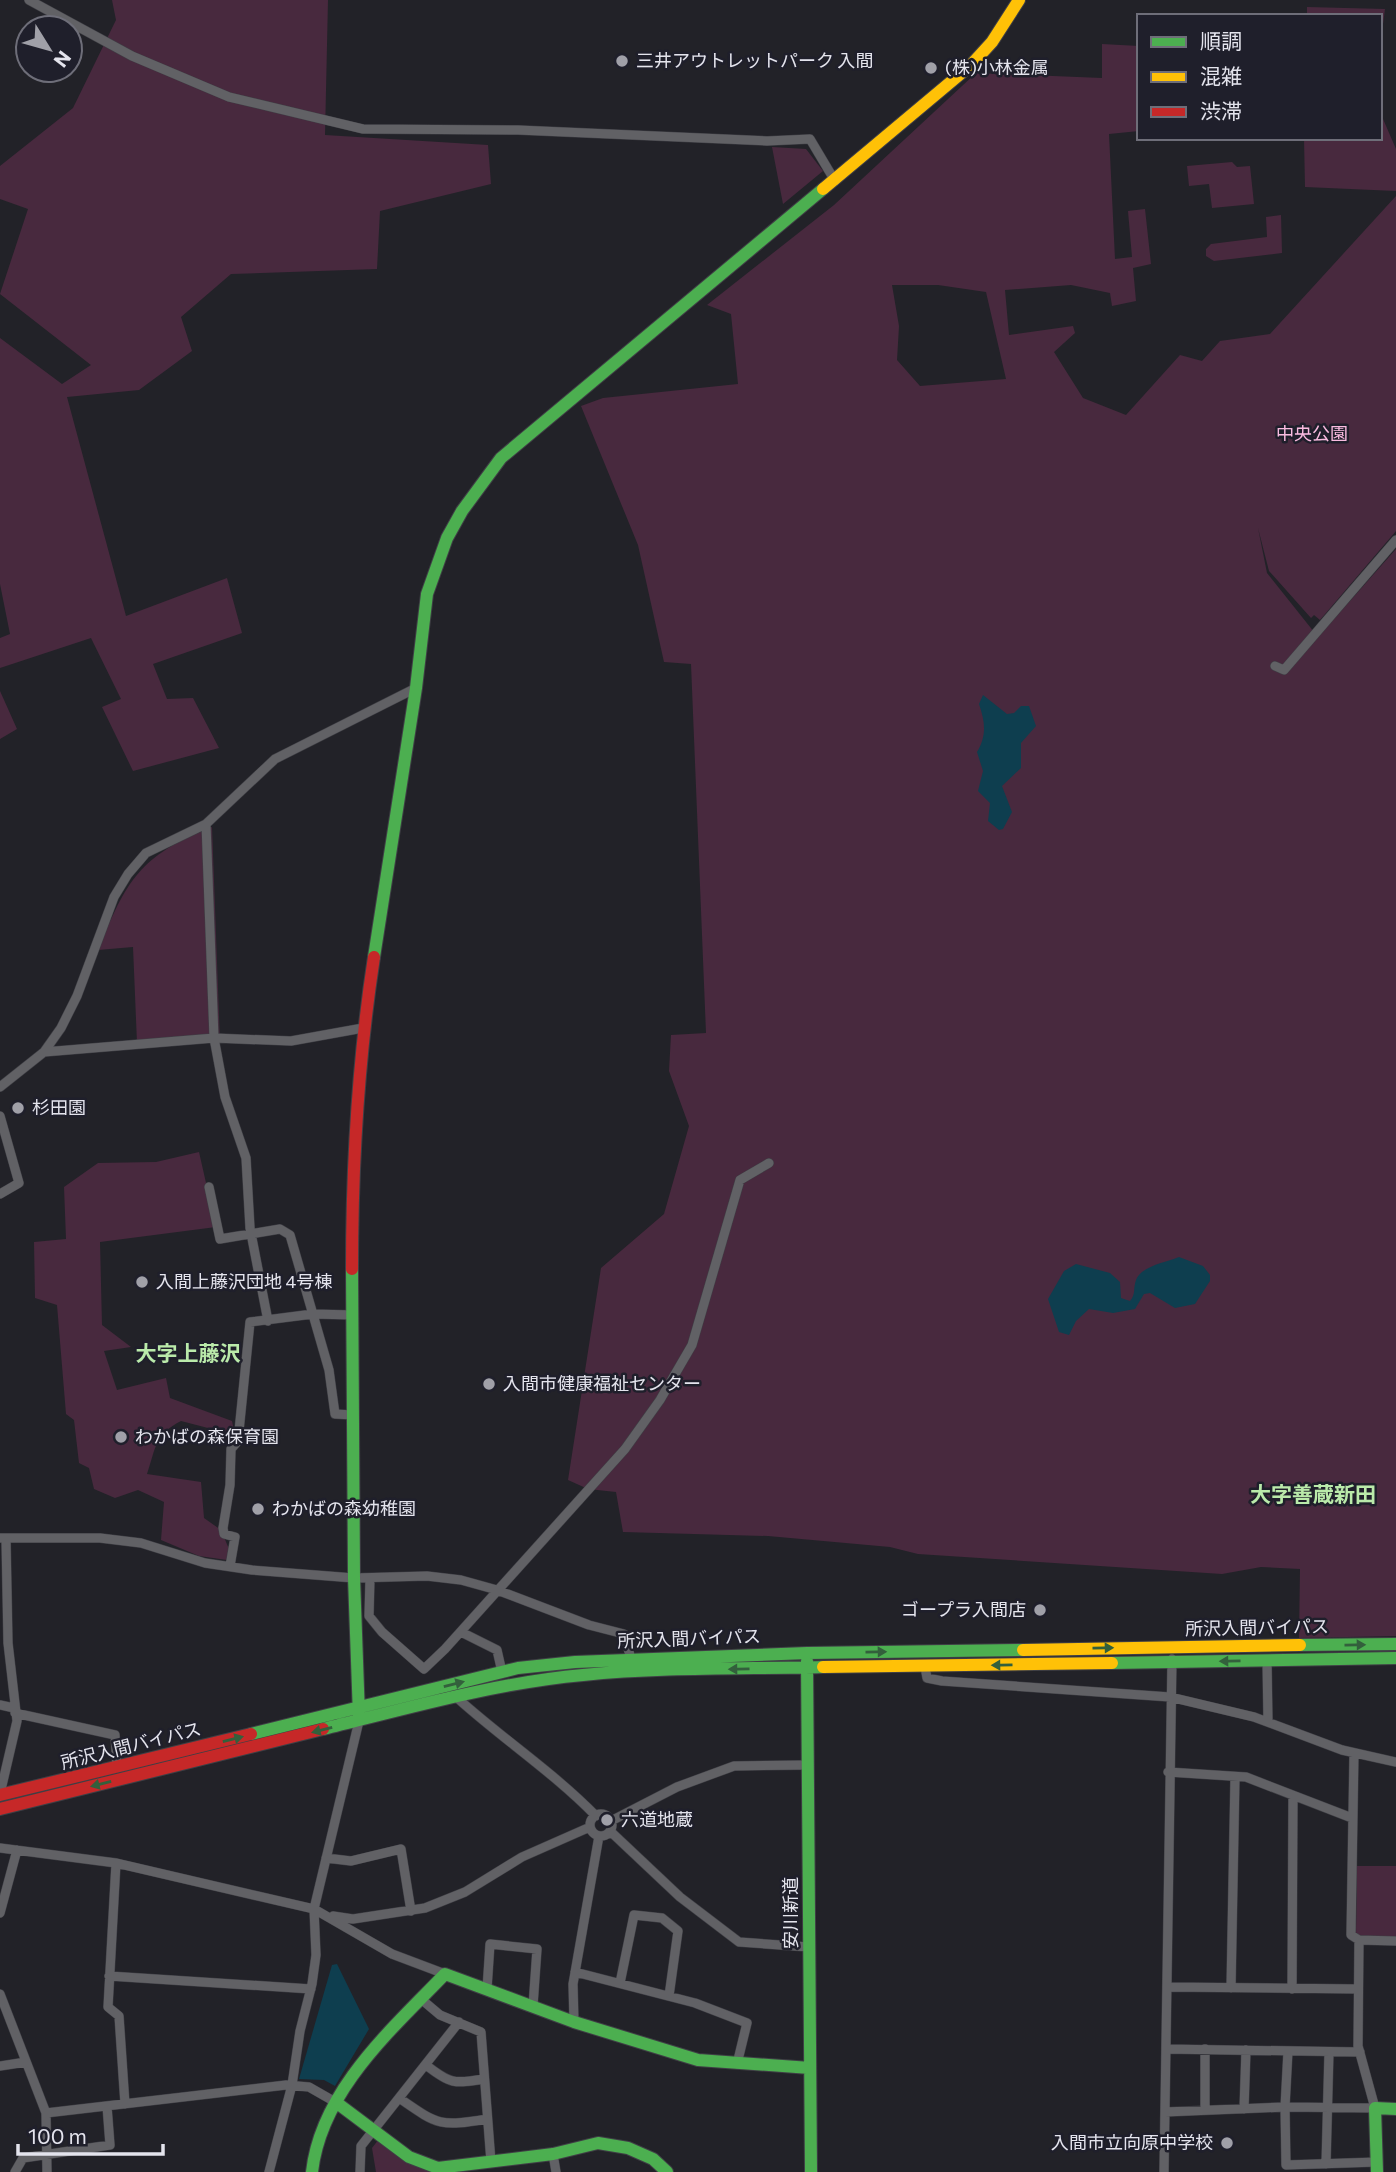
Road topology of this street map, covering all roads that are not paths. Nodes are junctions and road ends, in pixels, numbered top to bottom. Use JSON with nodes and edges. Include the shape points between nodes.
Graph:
{"nodes":[{"id":1,"x":29,"y":0,"type":"edge"},
{"id":2,"x":1019,"y":0,"type":"edge"},
{"id":3,"x":835,"y":181,"type":"junction"},
{"id":4,"x":1396,"y":541,"type":"edge"},
{"id":5,"x":1275,"y":666,"type":"dead end"},
{"id":6,"x":416,"y":688,"type":"junction"},
{"id":7,"x":206,"y":824,"type":"junction"},
{"id":8,"x":363,"y":1028,"type":"junction"},
{"id":9,"x":214,"y":1038,"type":"junction"},
{"id":10,"x":44,"y":1052,"type":"junction"},
{"id":11,"x":0,"y":1087,"type":"edge"},
{"id":12,"x":0,"y":1116,"type":"edge"},
{"id":13,"x":769,"y":1163,"type":"dead end"},
{"id":14,"x":209,"y":1187,"type":"dead end"},
{"id":15,"x":0,"y":1194,"type":"edge"},
{"id":16,"x":251,"y":1234,"type":"junction"},
{"id":17,"x":313,"y":1314,"type":"junction"},
{"id":18,"x":353,"y":1315,"type":"junction"},
{"id":19,"x":268,"y":1321,"type":"junction"},
{"id":20,"x":353,"y":1415,"type":"junction"},
{"id":21,"x":3,"y":1538,"type":"edge"},
{"id":22,"x":230,"y":1566,"type":"junction"},
{"id":23,"x":370,"y":1577,"type":"junction"},
{"id":24,"x":354,"y":1578,"type":"junction"},
{"id":25,"x":498,"y":1590,"type":"junction"},
{"id":26,"x":461,"y":1632,"type":"junction"},
{"id":27,"x":4,"y":1642,"type":"edge"},
{"id":28,"x":1396,"y":1644,"type":"edge"},
{"id":29,"x":1171,"y":1647,"type":"junction"},
{"id":30,"x":807,"y":1653,"type":"junction"},
{"id":31,"x":1396,"y":1658,"type":"edge"},
{"id":32,"x":631,"y":1659,"type":"junction"},
{"id":33,"x":1267,"y":1660,"type":"junction"},
{"id":34,"x":1172,"y":1662,"type":"junction"},
{"id":35,"x":925,"y":1667,"type":"junction"},
{"id":36,"x":807,"y":1668,"type":"junction"},
{"id":37,"x":502,"y":1672,"type":"junction"},
{"id":38,"x":455,"y":1696,"type":"junction"},
{"id":39,"x":1170,"y":1697,"type":"junction"},
{"id":40,"x":0,"y":1705,"type":"edge"},
{"id":41,"x":15,"y":1711,"type":"junction"},
{"id":42,"x":359,"y":1715,"type":"junction"},
{"id":43,"x":1268,"y":1722,"type":"junction"},
{"id":44,"x":1354,"y":1753,"type":"junction"},
{"id":45,"x":807,"y":1765,"type":"junction"},
{"id":46,"x":1395,"y":1765,"type":"edge"},
{"id":47,"x":117,"y":1767,"type":"junction"},
{"id":48,"x":1168,"y":1772,"type":"junction"},
{"id":49,"x":1235,"y":1777,"type":"junction"},
{"id":50,"x":0,"y":1794,"type":"edge"},
{"id":51,"x":1293,"y":1796,"type":"junction"},
{"id":52,"x":0,"y":1809,"type":"edge"},
{"id":53,"x":596,"y":1816,"type":"junction"},
{"id":54,"x":1352,"y":1818,"type":"junction"},
{"id":55,"x":590,"y":1826,"type":"junction"},
{"id":56,"x":610,"y":1826,"type":"junction"},
{"id":57,"x":599,"y":1836,"type":"junction"},
{"id":58,"x":0,"y":1848,"type":"edge"},
{"id":59,"x":17,"y":1850,"type":"junction"},
{"id":60,"x":326,"y":1858,"type":"junction"},
{"id":61,"x":116,"y":1863,"type":"junction"},
{"id":62,"x":314,"y":1909,"type":"junction"},
{"id":63,"x":411,"y":1911,"type":"junction"},
{"id":64,"x":0,"y":1913,"type":"edge"},
{"id":65,"x":328,"y":1915,"type":"junction"},
{"id":66,"x":1359,"y":1940,"type":"junction"},
{"id":67,"x":1396,"y":1941,"type":"edge"},
{"id":68,"x":809,"y":1947,"type":"junction"},
{"id":69,"x":575,"y":1972,"type":"junction"},
{"id":70,"x":446,"y":1973,"type":"junction"},
{"id":71,"x":109,"y":1976,"type":"junction"},
{"id":72,"x":621,"y":1983,"type":"junction"},
{"id":73,"x":1167,"y":1987,"type":"junction"},
{"id":74,"x":1231,"y":1988,"type":"junction"},
{"id":75,"x":311,"y":1989,"type":"junction"},
{"id":76,"x":487,"y":1989,"type":"junction"},
{"id":77,"x":1292,"y":1989,"type":"junction"},
{"id":78,"x":1359,"y":1989,"type":"junction"},
{"id":79,"x":0,"y":1994,"type":"edge"},
{"id":80,"x":669,"y":1996,"type":"junction"},
{"id":81,"x":421,"y":1998,"type":"junction"},
{"id":82,"x":533,"y":2006,"type":"junction"},
{"id":83,"x":459,"y":2022,"type":"junction"},
{"id":84,"x":574,"y":2022,"type":"junction"},
{"id":85,"x":1166,"y":2049,"type":"junction"},
{"id":86,"x":1205,"y":2049,"type":"junction"},
{"id":87,"x":1246,"y":2050,"type":"junction"},
{"id":88,"x":1288,"y":2051,"type":"junction"},
{"id":89,"x":1329,"y":2052,"type":"junction"},
{"id":90,"x":1360,"y":2052,"type":"junction"},
{"id":91,"x":26,"y":2062,"type":"junction"},
{"id":92,"x":426,"y":2064,"type":"junction"},
{"id":93,"x":737,"y":2064,"type":"junction"},
{"id":94,"x":0,"y":2066,"type":"edge"},
{"id":95,"x":810,"y":2068,"type":"junction"},
{"id":96,"x":484,"y":2079,"type":"junction"},
{"id":97,"x":292,"y":2085,"type":"junction"},
{"id":98,"x":399,"y":2098,"type":"junction"},
{"id":99,"x":337,"y":2103,"type":"junction"},
{"id":100,"x":125,"y":2104,"type":"junction"},
{"id":101,"x":107,"y":2106,"type":"junction"},
{"id":102,"x":1285,"y":2107,"type":"junction"},
{"id":103,"x":1326,"y":2108,"type":"junction"},
{"id":104,"x":1375,"y":2108,"type":"junction"},
{"id":105,"x":1244,"y":2109,"type":"junction"},
{"id":106,"x":1396,"y":2109,"type":"edge"},
{"id":107,"x":1205,"y":2110,"type":"junction"},
{"id":108,"x":1165,"y":2112,"type":"junction"},
{"id":109,"x":46,"y":2113,"type":"junction"},
{"id":110,"x":487,"y":2119,"type":"junction"},
{"id":111,"x":374,"y":2130,"type":"junction"},
{"id":112,"x":553,"y":2154,"type":"junction"},
{"id":113,"x":47,"y":2157,"type":"junction"},
{"id":114,"x":491,"y":2162,"type":"junction"},
{"id":115,"x":1326,"y":2164,"type":"junction"},
{"id":116,"x":1377,"y":2167,"type":"edge"},
{"id":117,"x":15,"y":2172,"type":"edge"},
{"id":118,"x":47,"y":2172,"type":"edge"},
{"id":119,"x":269,"y":2172,"type":"edge"},
{"id":120,"x":312,"y":2172,"type":"edge"},
{"id":121,"x":359,"y":2172,"type":"edge"},
{"id":122,"x":556,"y":2172,"type":"edge"},
{"id":123,"x":667,"y":2172,"type":"edge"},
{"id":124,"x":811,"y":2172,"type":"edge"},
{"id":125,"x":1164,"y":2172,"type":"edge"}],
"edges":[{"from":1,"to":3,"type":"street","via":[[132,56],[229,97],[323,121],[363,129],[810,139]]},
{"from":2,"to":3,"type":"main road","via":[[971,65]]},
{"from":3,"to":6,"type":"main road","via":[[625,352],[486,476],[461,510],[426,594]]},
{"from":4,"to":5,"type":"street","via":[[1284,670]]},
{"from":6,"to":7,"type":"street","via":[[275,759]]},
{"from":6,"to":8,"type":"main road"},
{"from":7,"to":9,"type":"street"},
{"from":7,"to":10,"type":"street","via":[[146,853],[128,874],[100,930],[77,996]]},
{"from":8,"to":9,"type":"street","via":[[290,1041]]},
{"from":8,"to":18,"type":"main road","via":[[352,1167]]},
{"from":9,"to":10,"type":"street"},
{"from":9,"to":16,"type":"street","via":[[225,1097],[246,1158]]},
{"from":10,"to":11,"type":"street"},
{"from":12,"to":15,"type":"street","via":[[19,1183]]},
{"from":13,"to":25,"type":"street","via":[[740,1180],[692,1345],[660,1400],[625,1449]]},
{"from":14,"to":16,"type":"street","via":[[220,1239]]},
{"from":16,"to":17,"type":"street","via":[[280,1228],[289,1235]]},
{"from":16,"to":19,"type":"street"},
{"from":17,"to":18,"type":"street"},
{"from":17,"to":19,"type":"street"},
{"from":17,"to":20,"type":"street","via":[[329,1370],[335,1414]]},
{"from":18,"to":20,"type":"main road"},
{"from":19,"to":22,"type":"street","via":[[250,1322],[238,1441],[231,1449],[223,1528],[224,1534],[235,1537]]},
{"from":20,"to":24,"type":"main road"},
{"from":21,"to":22,"type":"street","via":[[100,1538],[141,1543]]},
{"from":21,"to":27,"type":"street"},
{"from":22,"to":24,"type":"street"},
{"from":23,"to":24,"type":"street"},
{"from":23,"to":25,"type":"street","via":[[427,1576]]},
{"from":23,"to":26,"type":"street","via":[[369,1616],[424,1669]]},
{"from":24,"to":42,"type":"main road"},
{"from":25,"to":26,"type":"street"},
{"from":25,"to":32,"type":"street","via":[[589,1625],[617,1630],[624,1634]]},
{"from":26,"to":37,"type":"street","via":[[497,1650]]},
{"from":27,"to":41,"type":"street"},
{"from":29,"to":28,"type":"main road","name":"所沢入間バイパス","one_way":true},
{"from":30,"to":29,"type":"main road","name":"所沢入間バイパス","one_way":true},
{"from":29,"to":34,"type":"street"},
{"from":30,"to":32,"type":"main road","name":"所沢入間バイパス"},
{"from":30,"to":36,"type":"main road","name":"安川新道"},
{"from":31,"to":33,"type":"main road","name":"所沢入間バイパス"},
{"from":32,"to":37,"type":"main road","name":"所沢入間バイパス","via":[[575,1661]]},
{"from":33,"to":34,"type":"main road","name":"所沢入間バイパス","one_way":true},
{"from":33,"to":43,"type":"street"},
{"from":34,"to":35,"type":"main road","name":"所沢入間バイパス","one_way":true},
{"from":34,"to":39,"type":"street"},
{"from":35,"to":36,"type":"main road","name":"所沢入間バイパス"},
{"from":35,"to":39,"type":"street","via":[[927,1678],[942,1681]]},
{"from":36,"to":38,"type":"main road","name":"所沢入間バイパス","one_way":true,"via":[[581,1675]]},
{"from":36,"to":45,"type":"main road","name":"安川新道"},
{"from":42,"to":37,"type":"main road","name":"所沢入間バイパス","one_way":true},
{"from":38,"to":42,"type":"main road","name":"所沢入間バイパス"},
{"from":38,"to":53,"type":"street","via":[[501,1737],[561,1780]]},
{"from":39,"to":43,"type":"street"},
{"from":39,"to":48,"type":"street"},
{"from":40,"to":41,"type":"street"},
{"from":41,"to":47,"type":"street","via":[[115,1735]]},
{"from":41,"to":50,"type":"street","via":[[17,1721]]},
{"from":47,"to":42,"type":"main road","name":"所沢入間バイパス","one_way":true},
{"from":42,"to":52,"type":"main road","name":"所沢入間バイパス","one_way":true},
{"from":42,"to":60,"type":"street"},
{"from":43,"to":44,"type":"street"},
{"from":44,"to":46,"type":"street"},
{"from":44,"to":54,"type":"street"},
{"from":45,"to":56,"type":"street","via":[[734,1766],[677,1787]]},
{"from":45,"to":68,"type":"main road","name":"安川新道"},
{"from":47,"to":50,"type":"main road","name":"所沢入間バイパス"},
{"from":48,"to":49,"type":"street"},
{"from":48,"to":73,"type":"street"},
{"from":49,"to":51,"type":"street","via":[[1260,1781]]},
{"from":49,"to":74,"type":"street"},
{"from":51,"to":54,"type":"street"},
{"from":51,"to":77,"type":"street"},
{"from":53,"to":55,"type":"street"},
{"from":53,"to":56,"type":"street","via":[[603,1815]]},
{"from":54,"to":66,"type":"street","via":[[1351,1935]]},
{"from":55,"to":57,"type":"street"},
{"from":55,"to":63,"type":"street","via":[[522,1857],[465,1892]]},
{"from":56,"to":57,"type":"street"},
{"from":56,"to":68,"type":"street","via":[[680,1896],[739,1942]]},
{"from":57,"to":69,"type":"street"},
{"from":58,"to":59,"type":"street"},
{"from":59,"to":61,"type":"street"},
{"from":59,"to":64,"type":"street"},
{"from":60,"to":62,"type":"street"},
{"from":60,"to":63,"type":"street","via":[[351,1861],[401,1849]]},
{"from":61,"to":62,"type":"street"},
{"from":61,"to":71,"type":"street"},
{"from":62,"to":65,"type":"street"},
{"from":62,"to":75,"type":"street","via":[[316,1955]]},
{"from":63,"to":65,"type":"street","via":[[353,1919]]},
{"from":65,"to":70,"type":"street","via":[[391,1954]]},
{"from":66,"to":67,"type":"street"},
{"from":66,"to":78,"type":"street"},
{"from":68,"to":95,"type":"main road","name":"安川新道"},
{"from":69,"to":72,"type":"street"},
{"from":69,"to":84,"type":"street"},
{"from":70,"to":76,"type":"main road"},
{"from":70,"to":81,"type":"main road"},
{"from":71,"to":75,"type":"street"},
{"from":71,"to":100,"type":"street","via":[[108,2007],[119,2016]]},
{"from":72,"to":80,"type":"street"},
{"from":72,"to":80,"type":"street","via":[[634,1915],[662,1918],[678,1931]]},
{"from":73,"to":74,"type":"street"},
{"from":73,"to":85,"type":"street"},
{"from":74,"to":77,"type":"street"},
{"from":75,"to":97,"type":"street","via":[[299,2031]]},
{"from":76,"to":82,"type":"main road"},
{"from":76,"to":82,"type":"street","via":[[490,1944],[537,1949]]},
{"from":77,"to":78,"type":"street"},
{"from":78,"to":90,"type":"street"},
{"from":79,"to":91,"type":"street"},
{"from":80,"to":93,"type":"street","via":[[747,2023]]},
{"from":81,"to":83,"type":"street","via":[[440,2015]]},
{"from":81,"to":99,"type":"main road"},
{"from":82,"to":84,"type":"main road"},
{"from":83,"to":92,"type":"street"},
{"from":83,"to":96,"type":"street","via":[[481,2032]]},
{"from":84,"to":93,"type":"main road","via":[[698,2060]]},
{"from":85,"to":86,"type":"street"},
{"from":85,"to":108,"type":"street"},
{"from":86,"to":87,"type":"street"},
{"from":86,"to":107,"type":"street"},
{"from":87,"to":88,"type":"street"},
{"from":87,"to":105,"type":"street"},
{"from":88,"to":89,"type":"street"},
{"from":88,"to":102,"type":"street"},
{"from":89,"to":90,"type":"street"},
{"from":89,"to":103,"type":"street"},
{"from":90,"to":104,"type":"street"},
{"from":91,"to":94,"type":"street"},
{"from":91,"to":109,"type":"street"},
{"from":92,"to":96,"type":"street","via":[[444,2080],[455,2083]]},
{"from":92,"to":98,"type":"street"},
{"from":93,"to":95,"type":"main road"},
{"from":95,"to":124,"type":"main road","name":"安川新道"},
{"from":96,"to":110,"type":"street"},
{"from":97,"to":99,"type":"street","via":[[318,2090]]},
{"from":97,"to":100,"type":"street"},
{"from":97,"to":119,"type":"street"},
{"from":98,"to":110,"type":"street","via":[[433,2122],[450,2125]]},
{"from":98,"to":111,"type":"street"},
{"from":99,"to":111,"type":"main road"},
{"from":99,"to":120,"type":"main road","via":[[316,2140]]},
{"from":100,"to":101,"type":"street"},
{"from":101,"to":109,"type":"street"},
{"from":101,"to":113,"type":"street","via":[[110,2145]]},
{"from":102,"to":103,"type":"street"},
{"from":102,"to":105,"type":"street"},
{"from":102,"to":115,"type":"street","via":[[1286,2165]]},
{"from":103,"to":104,"type":"street"},
{"from":103,"to":115,"type":"street"},
{"from":104,"to":106,"type":"main road"},
{"from":104,"to":116,"type":"main road"},
{"from":105,"to":107,"type":"street"},
{"from":107,"to":108,"type":"street"},
{"from":108,"to":125,"type":"street"},
{"from":109,"to":113,"type":"street"},
{"from":110,"to":114,"type":"street"},
{"from":111,"to":114,"type":"main road","via":[[423,2164],[454,2168]]},
{"from":111,"to":121,"type":"street","via":[[361,2146]]},
{"from":112,"to":114,"type":"main road"},
{"from":112,"to":122,"type":"street"},
{"from":112,"to":123,"type":"main road","via":[[598,2143],[614,2144],[653,2159]]},
{"from":113,"to":117,"type":"street","via":[[23,2158]]},
{"from":113,"to":118,"type":"street"},
{"from":115,"to":116,"type":"street"}]}
